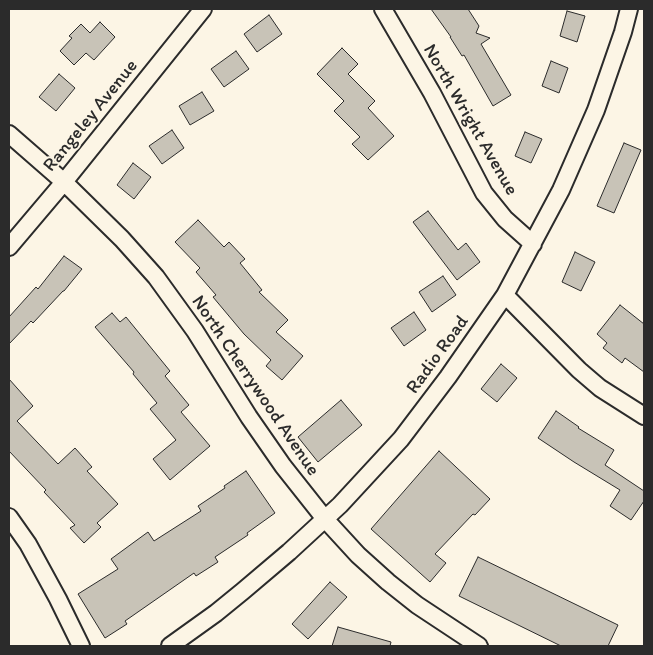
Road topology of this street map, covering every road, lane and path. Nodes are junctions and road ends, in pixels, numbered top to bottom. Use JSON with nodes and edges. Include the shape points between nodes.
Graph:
{"nodes":[{"id":1,"x":203,"y":9,"type":"edge"},
{"id":2,"x":383,"y":9,"type":"edge"},
{"id":3,"x":629,"y":9,"type":"edge"},
{"id":4,"x":9,"y":134,"type":"edge"},
{"id":5,"x":64,"y":182,"type":"junction"},
{"id":6,"x":533,"y":244,"type":"junction"},
{"id":7,"x":9,"y":248,"type":"edge"},
{"id":8,"x":506,"y":295,"type":"junction"},
{"id":9,"x":644,"y":416,"type":"edge"},
{"id":10,"x":9,"y":517,"type":"edge"},
{"id":11,"x":325,"y":519,"type":"junction"},
{"id":12,"x":80,"y":646,"type":"edge"},
{"id":13,"x":170,"y":646,"type":"edge"},
{"id":14,"x":480,"y":646,"type":"edge"}],
"edges":[{"from":1,"to":5,"type":"street","name":"Rangeley Avenue"},
{"from":2,"to":6,"type":"street","name":"North Wright Avenue","via":[[432,93],[484,193],[505,219]]},
{"from":3,"to":6,"type":"street","name":"Radio Road","via":[[596,110]]},
{"from":4,"to":5,"type":"street","name":"North Cherrywood Avenue"},
{"from":5,"to":7,"type":"street","name":"Rangeley Avenue"},
{"from":5,"to":11,"type":"street","name":"North Cherrywood Avenue","via":[[156,277],[283,466]]},
{"from":6,"to":8,"type":"street","name":"Radio Road"},
{"from":8,"to":9,"type":"street","via":[[579,370],[600,388]]},
{"from":8,"to":11,"type":"street","name":"Radio Road","via":[[401,439]]},
{"from":10,"to":12,"type":"street","via":[[28,544]]},
{"from":11,"to":13,"type":"street","name":"Radio Road","via":[[216,613]]},
{"from":11,"to":14,"type":"street","name":"North Cherrywood Avenue","via":[[388,582],[438,620]]}]}
